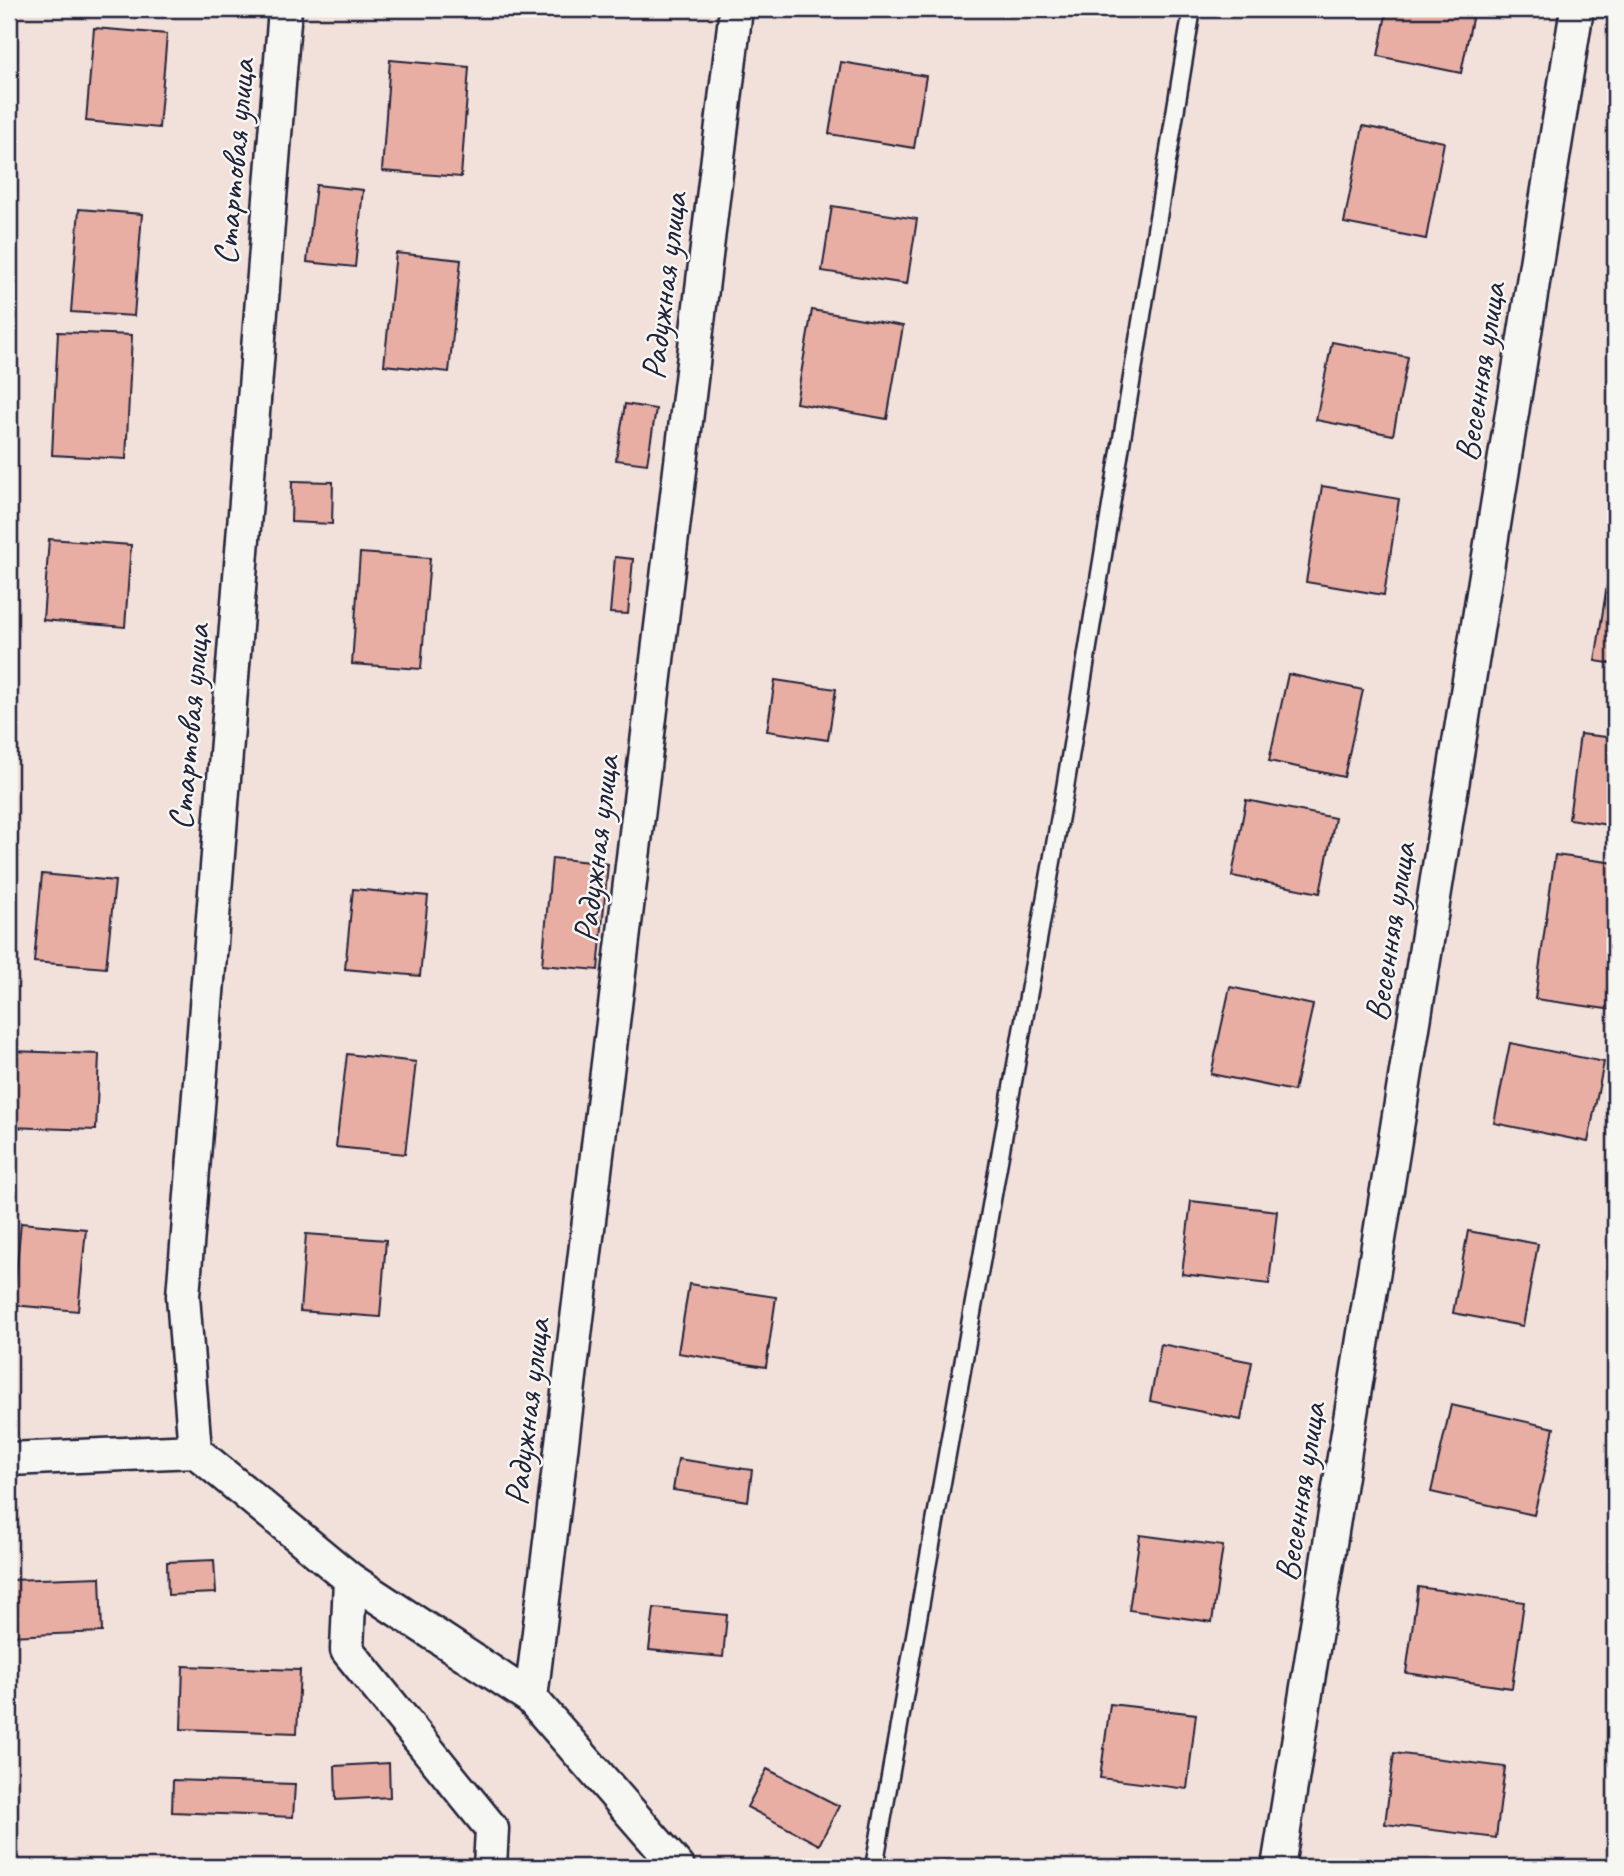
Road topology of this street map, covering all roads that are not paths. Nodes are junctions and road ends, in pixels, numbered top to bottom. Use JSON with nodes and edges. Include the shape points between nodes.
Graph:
{"nodes":[{"id":1,"x":285,"y":9,"type":"edge"},
{"id":2,"x":736,"y":9,"type":"edge"},
{"id":3,"x":1192,"y":9,"type":"edge"},
{"id":4,"x":1577,"y":9,"type":"edge"},
{"id":5,"x":195,"y":1451,"type":"junction"},
{"id":6,"x":9,"y":1459,"type":"edge"},
{"id":7,"x":350,"y":1579,"type":"junction"},
{"id":8,"x":531,"y":1698,"type":"junction"},
{"id":9,"x":490,"y":1867,"type":"edge"},
{"id":10,"x":678,"y":1867,"type":"edge"},
{"id":11,"x":874,"y":1867,"type":"edge"},
{"id":12,"x":1278,"y":1867,"type":"edge"}],
"edges":[{"from":1,"to":5,"type":"street","name":"Стартовая улица","via":[[183,1296]]},
{"from":2,"to":8,"type":"street","name":"Радужная улица"},
{"from":3,"to":11,"type":"lane","via":[[1065,788]]},
{"from":4,"to":12,"type":"street","name":"Весенняя улица"},
{"from":5,"to":6,"type":"street"},
{"from":5,"to":7,"type":"street"},
{"from":7,"to":8,"type":"street"},
{"from":7,"to":9,"type":"street","via":[[347,1650],[492,1829]]},
{"from":8,"to":10,"type":"street"}]}
